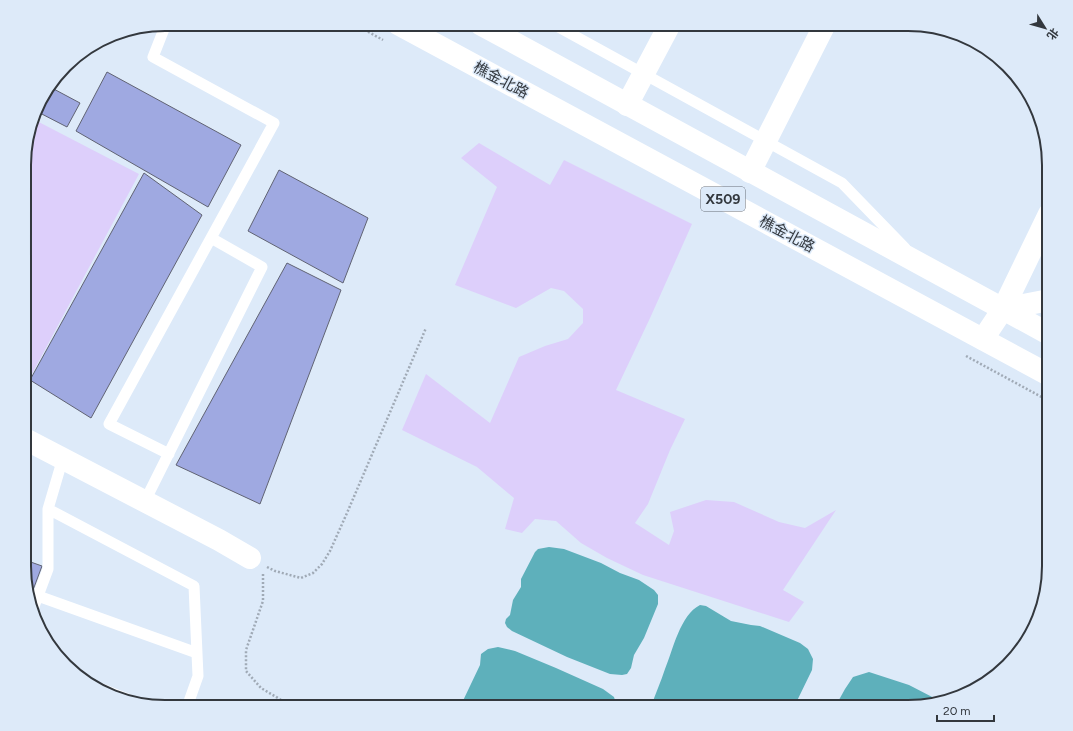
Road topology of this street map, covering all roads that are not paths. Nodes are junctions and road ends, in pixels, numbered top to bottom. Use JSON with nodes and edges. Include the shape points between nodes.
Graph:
{"nodes":[{"id":1,"x":163,"y":31,"type":"edge"},
{"id":2,"x":411,"y":31,"type":"edge"},
{"id":3,"x":503,"y":31,"type":"edge"},
{"id":4,"x":565,"y":31,"type":"edge"},
{"id":5,"x":666,"y":31,"type":"edge"},
{"id":6,"x":821,"y":31,"type":"edge"},
{"id":7,"x":644,"y":74,"type":"junction"},
{"id":8,"x":626,"y":105,"type":"junction"},
{"id":9,"x":765,"y":141,"type":"junction"},
{"id":10,"x":750,"y":172,"type":"junction"},
{"id":11,"x":1042,"y":228,"type":"edge"},
{"id":12,"x":211,"y":238,"type":"junction"},
{"id":13,"x":921,"y":264,"type":"junction"},
{"id":14,"x":1042,"y":301,"type":"edge"},
{"id":15,"x":1003,"y":309,"type":"junction"},
{"id":16,"x":1042,"y":330,"type":"edge"},
{"id":17,"x":983,"y":339,"type":"junction"},
{"id":18,"x":1042,"y":371,"type":"edge"},
{"id":19,"x":31,"y":441,"type":"edge"},
{"id":20,"x":169,"y":454,"type":"junction"},
{"id":21,"x":63,"y":458,"type":"junction"},
{"id":22,"x":145,"y":501,"type":"junction"},
{"id":23,"x":48,"y":510,"type":"junction"},
{"id":24,"x":250,"y":558,"type":"road end"},
{"id":25,"x":38,"y":596,"type":"junction"},
{"id":26,"x":36,"y":601,"type":"edge"},
{"id":27,"x":197,"y":653,"type":"junction"},
{"id":28,"x":189,"y":700,"type":"edge"}],
"edges":[{"from":1,"to":12,"type":"lane","via":[[153,57],[274,123]]},
{"from":2,"to":17,"type":"main road","name":"樵金北路","number":"X509"},
{"from":3,"to":8,"type":"main road","number":"X509"},
{"from":4,"to":7,"type":"lane"},
{"from":5,"to":7,"type":"main road"},
{"from":6,"to":9,"type":"main road"},
{"from":7,"to":8,"type":"main road"},
{"from":7,"to":9,"type":"lane"},
{"from":8,"to":10,"type":"main road","number":"X509"},
{"from":9,"to":10,"type":"main road"},
{"from":9,"to":13,"type":"lane","via":[[842,183]]},
{"from":10,"to":13,"type":"main road","number":"X509"},
{"from":11,"to":15,"type":"main road"},
{"from":12,"to":20,"type":"lane","via":[[262,267]]},
{"from":12,"to":20,"type":"lane","via":[[109,424]]},
{"from":13,"to":15,"type":"main road","number":"X509"},
{"from":14,"to":15,"type":"main road"},
{"from":15,"to":16,"type":"main road","number":"X509"},
{"from":15,"to":17,"type":"main road"},
{"from":17,"to":18,"type":"main road","name":"樵金北路","number":"X509"},
{"from":19,"to":21,"type":"main road"},
{"from":20,"to":22,"type":"lane"},
{"from":21,"to":22,"type":"main road"},
{"from":21,"to":23,"type":"lane"},
{"from":22,"to":24,"type":"main road"},
{"from":23,"to":25,"type":"lane","via":[[48,568]]},
{"from":23,"to":27,"type":"lane","via":[[194,586]]},
{"from":25,"to":26,"type":"lane"},
{"from":25,"to":27,"type":"lane"},
{"from":27,"to":28,"type":"lane","via":[[198,676]]}]}
